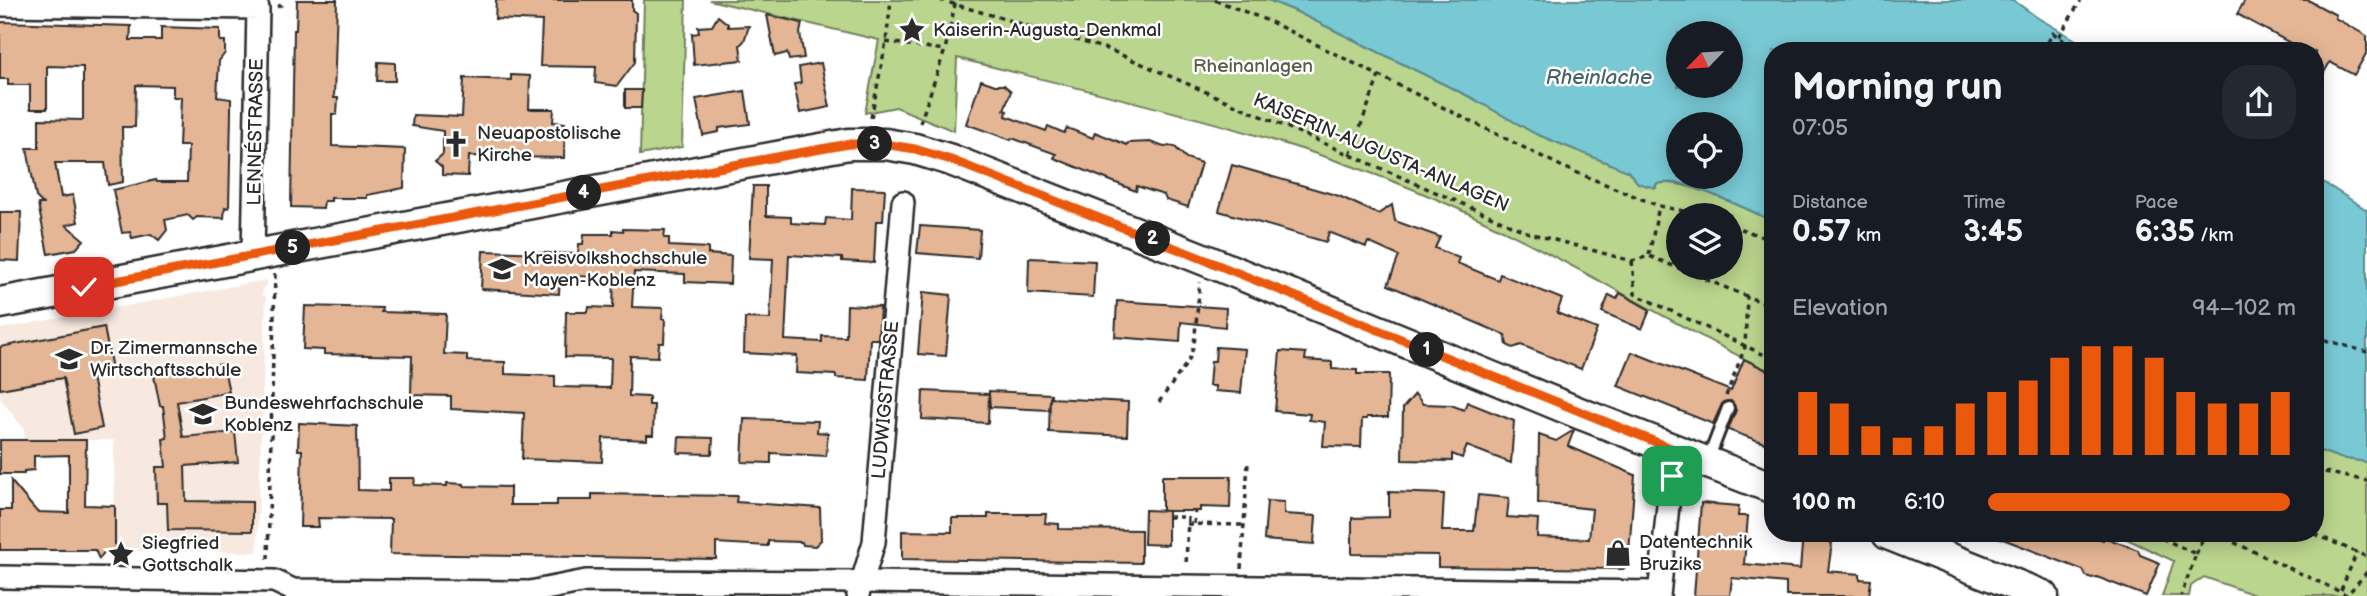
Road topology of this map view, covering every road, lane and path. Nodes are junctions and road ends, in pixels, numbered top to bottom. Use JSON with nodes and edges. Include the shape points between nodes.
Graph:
{"nodes":[{"id":1,"x":891,"y":0,"type":"edge"},
{"id":2,"x":940,"y":0,"type":"edge"},
{"id":3,"x":1215,"y":0,"type":"edge"},
{"id":4,"x":2081,"y":0,"type":"edge"},
{"id":5,"x":956,"y":2,"type":"edge"},
{"id":6,"x":0,"y":5,"type":"edge"},
{"id":7,"x":2059,"y":37,"type":"junction"},
{"id":8,"x":886,"y":42,"type":"junction"},
{"id":9,"x":2048,"y":42,"type":"edge"},
{"id":10,"x":2062,"y":42,"type":"edge"},
{"id":11,"x":945,"y":50,"type":"junction"},
{"id":12,"x":1379,"y":76,"type":"junction"},
{"id":13,"x":871,"y":118,"type":"dead end"},
{"id":14,"x":920,"y":123,"type":"dead end"},
{"id":15,"x":1350,"y":155,"type":"junction"},
{"id":16,"x":903,"y":202,"type":"dead end"},
{"id":17,"x":1659,"y":206,"type":"junction"},
{"id":18,"x":1666,"y":207,"type":"edge"},
{"id":19,"x":1743,"y":230,"type":"edge"},
{"id":20,"x":1764,"y":238,"type":"edge"},
{"id":21,"x":1649,"y":256,"type":"junction"},
{"id":22,"x":1632,"y":261,"type":"junction"},
{"id":23,"x":264,"y":264,"type":"junction"},
{"id":24,"x":1199,"y":285,"type":"dead end"},
{"id":25,"x":1747,"y":296,"type":"junction"},
{"id":26,"x":0,"y":303,"type":"edge"},
{"id":27,"x":1764,"y":303,"type":"edge"},
{"id":28,"x":2324,"y":340,"type":"edge"},
{"id":29,"x":1745,"y":346,"type":"junction"},
{"id":30,"x":2367,"y":352,"type":"edge"},
{"id":31,"x":1764,"y":355,"type":"edge"},
{"id":32,"x":1159,"y":402,"type":"dead end"},
{"id":33,"x":1728,"y":408,"type":"dead end"},
{"id":34,"x":1678,"y":451,"type":"junction"},
{"id":35,"x":1707,"y":462,"type":"junction"},
{"id":36,"x":1248,"y":463,"type":"dead end"},
{"id":37,"x":2324,"y":472,"type":"edge"},
{"id":38,"x":2367,"y":481,"type":"edge"},
{"id":39,"x":1764,"y":484,"type":"edge"},
{"id":40,"x":1195,"y":511,"type":"dead end"},
{"id":41,"x":1168,"y":517,"type":"dead end"},
{"id":42,"x":1187,"y":524,"type":"junction"},
{"id":43,"x":1195,"y":524,"type":"junction"},
{"id":44,"x":1243,"y":525,"type":"junction"},
{"id":45,"x":2324,"y":538,"type":"edge"},
{"id":46,"x":1905,"y":542,"type":"edge"},
{"id":47,"x":2170,"y":542,"type":"edge"},
{"id":48,"x":2201,"y":542,"type":"edge"},
{"id":49,"x":2234,"y":542,"type":"edge"},
{"id":50,"x":2357,"y":552,"type":"junction"},
{"id":51,"x":2196,"y":554,"type":"junction"},
{"id":52,"x":2367,"y":557,"type":"edge"},
{"id":53,"x":268,"y":559,"type":"dead end"},
{"id":54,"x":1241,"y":565,"type":"dead end"},
{"id":55,"x":1186,"y":568,"type":"dead end"},
{"id":56,"x":2367,"y":572,"type":"edge"},
{"id":57,"x":0,"y":577,"type":"edge"},
{"id":58,"x":274,"y":589,"type":"edge"},
{"id":59,"x":860,"y":589,"type":"edge"},
{"id":60,"x":2003,"y":589,"type":"edge"},
{"id":61,"x":2341,"y":590,"type":"junction"},
{"id":62,"x":1230,"y":591,"type":"edge"},
{"id":63,"x":1659,"y":594,"type":"edge"},
{"id":64,"x":2347,"y":595,"type":"edge"},
{"id":65,"x":2043,"y":596,"type":"edge"},
{"id":66,"x":2181,"y":596,"type":"edge"}],
"edges":[{"from":1,"to":8,"type":"path"},
{"from":2,"to":5,"type":"path","name":"KAISERIN-AUGUSTA-ANLAGEN"},
{"from":3,"to":12,"type":"path","via":[[1271,22]]},
{"from":4,"to":7,"type":"path"},
{"from":5,"to":11,"type":"path"},
{"from":5,"to":15,"type":"path","name":"KAISERIN-AUGUSTA-ANLAGEN","via":[[1110,50]]},
{"from":6,"to":23,"type":"street","name":"LENNÉSTRASSE","via":[[258,8]]},
{"from":7,"to":9,"type":"path","via":[[2053,33]]},
{"from":7,"to":10,"type":"path"},
{"from":8,"to":11,"type":"path"},
{"from":8,"to":13,"type":"path"},
{"from":11,"to":14,"type":"path"},
{"from":12,"to":15,"type":"path"},
{"from":12,"to":17,"type":"path","via":[[1563,167]]},
{"from":15,"to":22,"type":"path","name":"KAISERIN-AUGUSTA-ANLAGEN","via":[[1529,233]]},
{"from":16,"to":59,"type":"street","name":"LUDWIGSTRASSE","via":[[874,542]]},
{"from":17,"to":18,"type":"path"},
{"from":17,"to":21,"type":"path"},
{"from":19,"to":20,"type":"path"},
{"from":21,"to":22,"type":"path"},
{"from":21,"to":25,"type":"path"},
{"from":22,"to":29,"type":"path","via":[[1635,294]]},
{"from":23,"to":26,"type":"street"},
{"from":23,"to":34,"type":"street","via":[[782,156],[849,144],[884,144],[915,149],[986,174]]},
{"from":23,"to":53,"type":"path"},
{"from":24,"to":32,"type":"path","via":[[1194,345]]},
{"from":25,"to":27,"type":"path"},
{"from":25,"to":29,"type":"path"},
{"from":28,"to":30,"type":"path"},
{"from":29,"to":31,"type":"path"},
{"from":33,"to":35,"type":"lane"},
{"from":34,"to":35,"type":"street"},
{"from":34,"to":63,"type":"street"},
{"from":35,"to":39,"type":"street"},
{"from":36,"to":44,"type":"path"},
{"from":37,"to":38,"type":"path"},
{"from":40,"to":43,"type":"path"},
{"from":41,"to":42,"type":"path","via":[[1188,517]]},
{"from":42,"to":43,"type":"path"},
{"from":42,"to":55,"type":"path"},
{"from":43,"to":44,"type":"path"},
{"from":44,"to":54,"type":"path"},
{"from":45,"to":50,"type":"path"},
{"from":46,"to":60,"type":"street"},
{"from":47,"to":51,"type":"path"},
{"from":48,"to":51,"type":"path"},
{"from":49,"to":61,"type":"path"},
{"from":50,"to":52,"type":"path"},
{"from":50,"to":61,"type":"path"},
{"from":51,"to":66,"type":"path"},
{"from":56,"to":64,"type":"path"},
{"from":57,"to":58,"type":"street"},
{"from":58,"to":59,"type":"street","via":[[530,592],[586,581]]},
{"from":59,"to":62,"type":"street"},
{"from":60,"to":65,"type":"street"},
{"from":61,"to":64,"type":"path"},
{"from":62,"to":63,"type":"street"}]}
